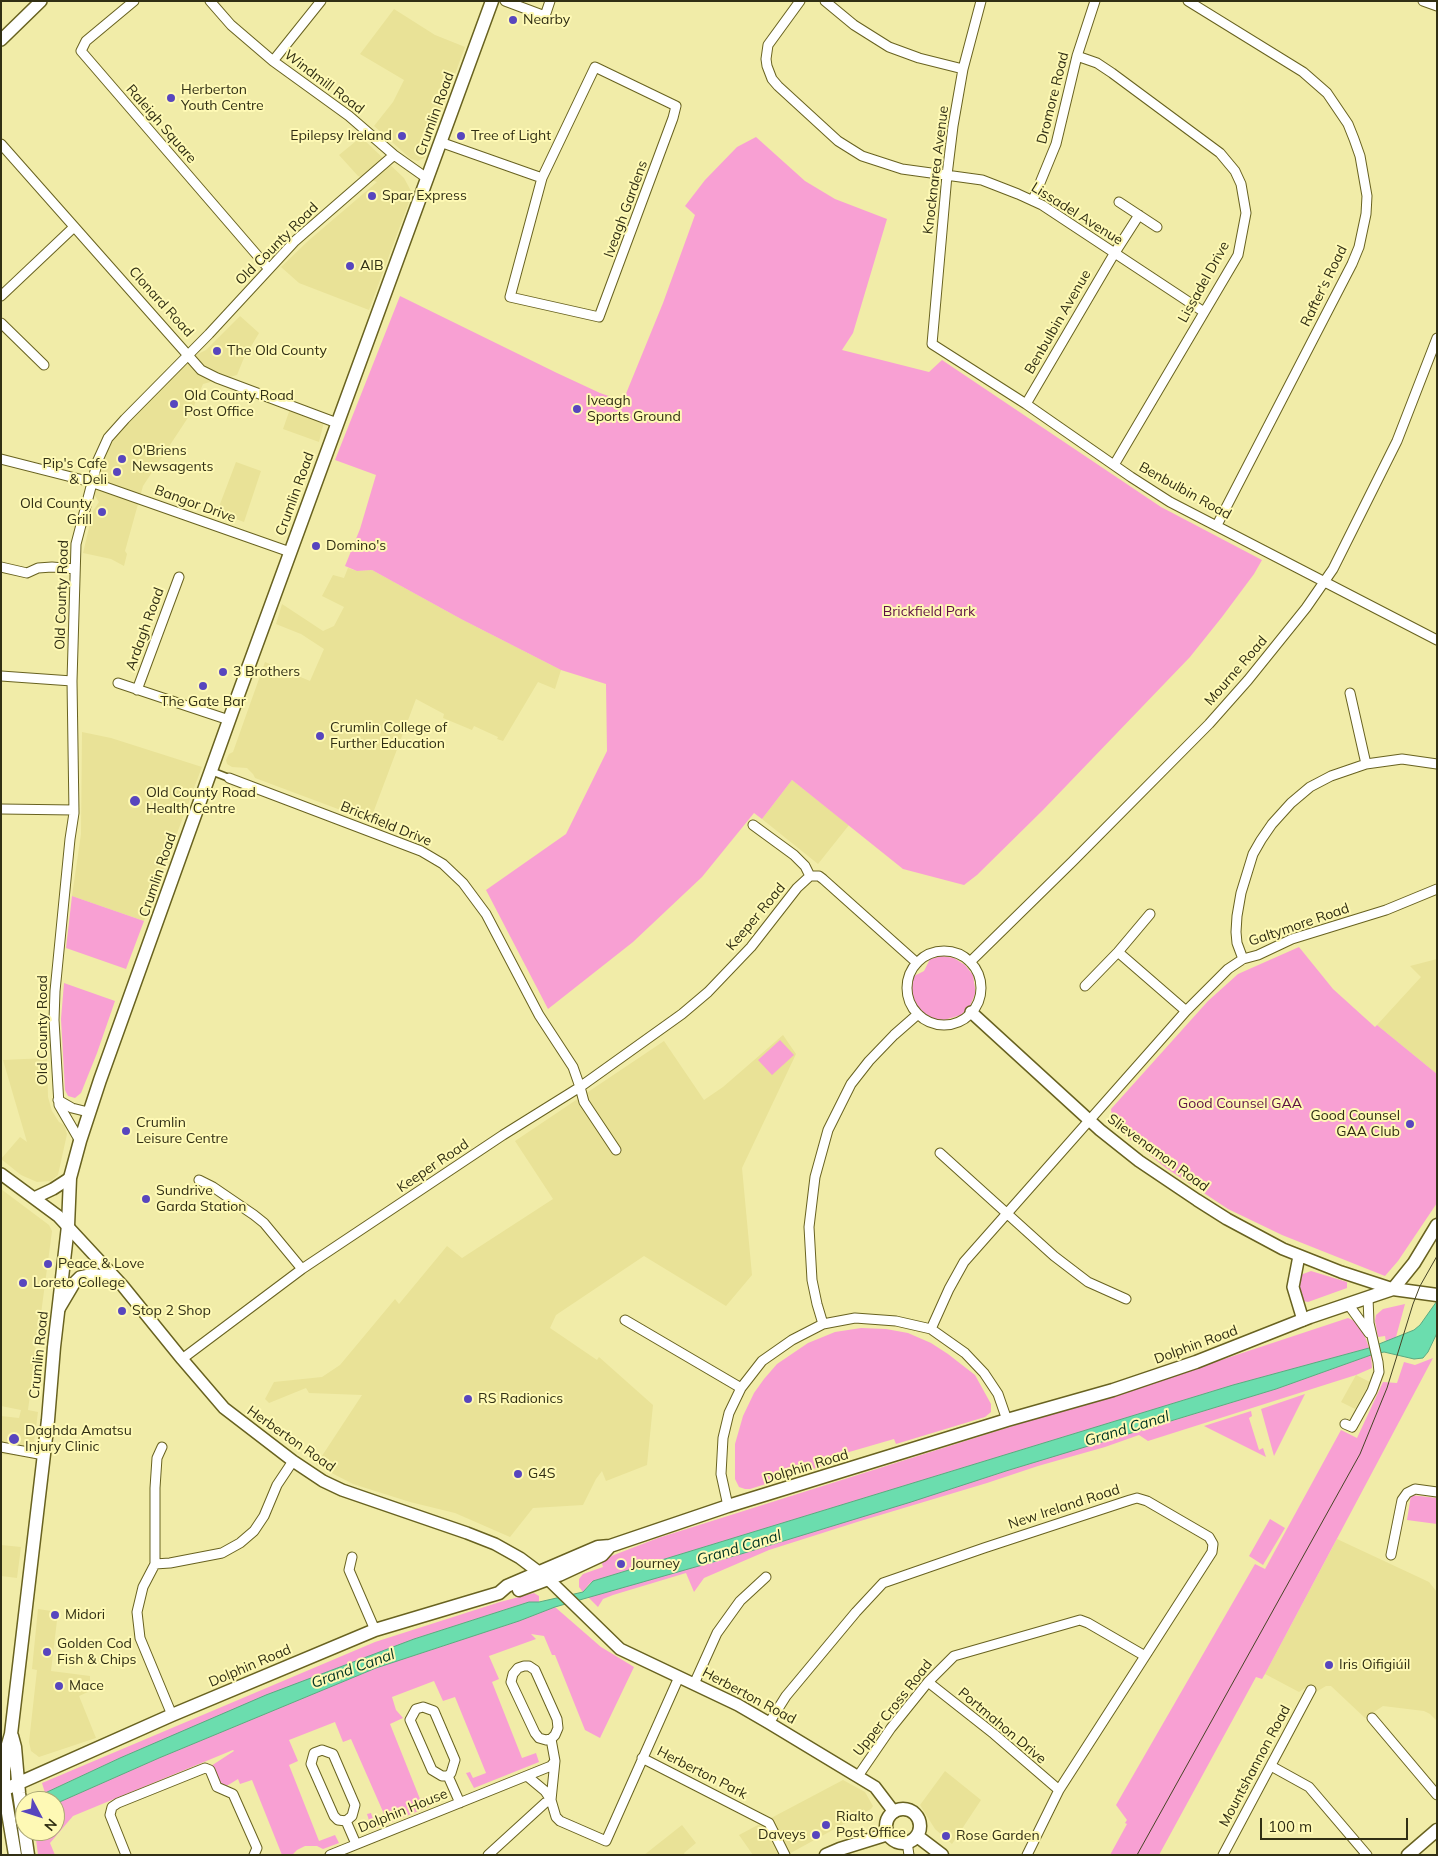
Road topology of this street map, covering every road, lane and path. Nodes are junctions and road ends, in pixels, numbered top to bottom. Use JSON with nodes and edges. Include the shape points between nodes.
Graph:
{"nodes":[{"id":1,"x":41,"y":1,"type":"edge"},
{"id":2,"x":134,"y":1,"type":"edge"},
{"id":3,"x":210,"y":1,"type":"edge"},
{"id":4,"x":320,"y":1,"type":"edge"},
{"id":5,"x":492,"y":1,"type":"edge"},
{"id":6,"x":505,"y":1,"type":"edge"},
{"id":7,"x":550,"y":1,"type":"edge"},
{"id":8,"x":800,"y":1,"type":"edge"},
{"id":9,"x":825,"y":1,"type":"edge"},
{"id":10,"x":981,"y":1,"type":"edge"},
{"id":11,"x":1095,"y":1,"type":"edge"},
{"id":12,"x":1188,"y":1,"type":"edge"},
{"id":13,"x":1423,"y":1,"type":"edge"},
{"id":14,"x":1437,"y":6,"type":"edge"},
{"id":15,"x":1,"y":40,"type":"edge"},
{"id":16,"x":1077,"y":56,"type":"junction"},
{"id":17,"x":273,"y":61,"type":"junction"},
{"id":18,"x":963,"y":69,"type":"junction"},
{"id":19,"x":440,"y":142,"type":"junction"},
{"id":20,"x":1,"y":144,"type":"edge"},
{"id":21,"x":394,"y":155,"type":"junction"},
{"id":22,"x":947,"y":175,"type":"junction"},
{"id":23,"x":542,"y":178,"type":"junction"},
{"id":24,"x":428,"y":179,"type":"junction"},
{"id":25,"x":1032,"y":200,"type":"junction"},
{"id":26,"x":1119,"y":202,"type":"dead end"},
{"id":27,"x":1139,"y":215,"type":"junction"},
{"id":28,"x":1157,"y":226,"type":"dead end"},
{"id":29,"x":74,"y":227,"type":"junction"},
{"id":30,"x":1114,"y":254,"type":"junction"},
{"id":31,"x":269,"y":269,"type":"junction"},
{"id":32,"x":1,"y":296,"type":"edge"},
{"id":33,"x":1204,"y":312,"type":"junction"},
{"id":34,"x":1,"y":323,"type":"edge"},
{"id":35,"x":1437,"y":338,"type":"edge"},
{"id":36,"x":932,"y":344,"type":"joint"},
{"id":37,"x":188,"y":354,"type":"junction"},
{"id":38,"x":44,"y":365,"type":"dead end"},
{"id":39,"x":1026,"y":404,"type":"junction"},
{"id":40,"x":337,"y":423,"type":"junction"},
{"id":41,"x":1,"y":459,"type":"edge"},
{"id":42,"x":1114,"y":465,"type":"junction"},
{"id":43,"x":91,"y":482,"type":"junction"},
{"id":44,"x":1217,"y":525,"type":"junction"},
{"id":45,"x":290,"y":552,"type":"junction"},
{"id":46,"x":1,"y":567,"type":"edge"},
{"id":47,"x":75,"y":569,"type":"junction"},
{"id":48,"x":179,"y":578,"type":"dead end"},
{"id":49,"x":1325,"y":582,"type":"junction"},
{"id":50,"x":1437,"y":640,"type":"edge"},
{"id":51,"x":1,"y":676,"type":"edge"},
{"id":52,"x":72,"y":681,"type":"junction"},
{"id":53,"x":118,"y":683,"type":"dead end"},
{"id":54,"x":137,"y":690,"type":"junction"},
{"id":55,"x":1350,"y":693,"type":"dead end"},
{"id":56,"x":229,"y":720,"type":"junction"},
{"id":57,"x":1366,"y":764,"type":"junction"},
{"id":58,"x":1437,"y":764,"type":"edge"},
{"id":59,"x":211,"y":771,"type":"junction"},
{"id":60,"x":229,"y":778,"type":"joint"},
{"id":61,"x":1,"y":808,"type":"edge"},
{"id":62,"x":74,"y":810,"type":"junction"},
{"id":63,"x":754,"y":825,"type":"dead end"},
{"id":64,"x":810,"y":876,"type":"junction"},
{"id":65,"x":1437,"y":889,"type":"edge"},
{"id":66,"x":1150,"y":914,"type":"dead end"},
{"id":67,"x":1118,"y":952,"type":"junction"},
{"id":68,"x":1244,"y":959,"type":"junction"},
{"id":69,"x":970,"y":962,"type":"junction"},
{"id":70,"x":917,"y":963,"type":"junction"},
{"id":71,"x":1085,"y":986,"type":"dead end"},
{"id":72,"x":1186,"y":1011,"type":"junction"},
{"id":73,"x":971,"y":1012,"type":"junction"},
{"id":74,"x":918,"y":1014,"type":"junction"},
{"id":75,"x":580,"y":1087,"type":"junction"},
{"id":76,"x":58,"y":1100,"type":"junction"},
{"id":77,"x":88,"y":1112,"type":"junction"},
{"id":78,"x":1090,"y":1121,"type":"junction"},
{"id":79,"x":80,"y":1141,"type":"junction"},
{"id":80,"x":616,"y":1150,"type":"dead end"},
{"id":81,"x":940,"y":1153,"type":"dead end"},
{"id":82,"x":1,"y":1174,"type":"edge"},
{"id":83,"x":70,"y":1178,"type":"junction"},
{"id":84,"x":199,"y":1180,"type":"dead end"},
{"id":85,"x":34,"y":1198,"type":"junction"},
{"id":86,"x":1006,"y":1213,"type":"junction"},
{"id":87,"x":1437,"y":1225,"type":"edge"},
{"id":88,"x":68,"y":1226,"type":"junction"},
{"id":89,"x":1299,"y":1256,"type":"junction"},
{"id":90,"x":302,"y":1269,"type":"junction"},
{"id":91,"x":122,"y":1285,"type":"junction"},
{"id":92,"x":1394,"y":1289,"type":"junction"},
{"id":93,"x":1437,"y":1295,"type":"edge"},
{"id":94,"x":1368,"y":1298,"type":"junction"},
{"id":95,"x":1126,"y":1299,"type":"dead end"},
{"id":96,"x":1348,"y":1304,"type":"junction"},
{"id":97,"x":59,"y":1309,"type":"junction"},
{"id":98,"x":625,"y":1320,"type":"dead end"},
{"id":99,"x":1303,"y":1320,"type":"junction"},
{"id":100,"x":823,"y":1324,"type":"junction"},
{"id":101,"x":931,"y":1329,"type":"junction"},
{"id":102,"x":1371,"y":1337,"type":"junction"},
{"id":103,"x":182,"y":1360,"type":"junction"},
{"id":104,"x":741,"y":1388,"type":"junction"},
{"id":105,"x":1007,"y":1420,"type":"junction"},
{"id":106,"x":1345,"y":1424,"type":"dead end"},
{"id":107,"x":1,"y":1447,"type":"edge"},
{"id":108,"x":162,"y":1447,"type":"dead end"},
{"id":109,"x":44,"y":1455,"type":"junction"},
{"id":110,"x":293,"y":1461,"type":"junction"},
{"id":111,"x":1437,"y":1492,"type":"edge"},
{"id":112,"x":728,"y":1506,"type":"junction"},
{"id":113,"x":1391,"y":1555,"type":"dead end"},
{"id":114,"x":352,"y":1558,"type":"dead end"},
{"id":115,"x":155,"y":1564,"type":"junction"},
{"id":116,"x":544,"y":1575,"type":"junction"},
{"id":117,"x":766,"y":1577,"type":"dead end"},
{"id":118,"x":375,"y":1630,"type":"junction"},
{"id":119,"x":1145,"y":1656,"type":"junction"},
{"id":120,"x":679,"y":1677,"type":"junction"},
{"id":121,"x":928,"y":1682,"type":"junction"},
{"id":122,"x":694,"y":1684,"type":"junction"},
{"id":123,"x":1311,"y":1690,"type":"dead end"},
{"id":124,"x":172,"y":1715,"type":"junction"},
{"id":125,"x":1372,"y":1718,"type":"dead end"},
{"id":126,"x":769,"y":1723,"type":"junction"},
{"id":127,"x":6,"y":1734,"type":"edge"},
{"id":128,"x":551,"y":1739,"type":"junction"},
{"id":129,"x":642,"y":1758,"type":"junction"},
{"id":130,"x":555,"y":1760,"type":"junction"},
{"id":131,"x":1271,"y":1766,"type":"junction"},
{"id":132,"x":448,"y":1776,"type":"junction"},
{"id":133,"x":527,"y":1776,"type":"junction"},
{"id":134,"x":858,"y":1776,"type":"junction"},
{"id":135,"x":19,"y":1788,"type":"junction"},
{"id":136,"x":1059,"y":1790,"type":"junction"},
{"id":137,"x":19,"y":1791,"type":"edge"},
{"id":138,"x":4,"y":1793,"type":"edge"},
{"id":139,"x":1437,"y":1795,"type":"edge"},
{"id":140,"x":551,"y":1800,"type":"junction"},
{"id":141,"x":460,"y":1802,"type":"junction"},
{"id":142,"x":894,"y":1812,"type":"junction"},
{"id":143,"x":346,"y":1821,"type":"junction"},
{"id":144,"x":1437,"y":1830,"type":"edge"},
{"id":145,"x":888,"y":1834,"type":"junction"},
{"id":146,"x":26,"y":1841,"type":"edge"},
{"id":147,"x":356,"y":1844,"type":"junction"},
{"id":148,"x":911,"y":1844,"type":"edge"},
{"id":149,"x":15,"y":1855,"type":"edge"},
{"id":150,"x":28,"y":1855,"type":"edge"},
{"id":151,"x":126,"y":1855,"type":"edge"},
{"id":152,"x":254,"y":1855,"type":"edge"},
{"id":153,"x":330,"y":1855,"type":"edge"},
{"id":154,"x":488,"y":1855,"type":"edge"},
{"id":155,"x":785,"y":1855,"type":"edge"},
{"id":156,"x":826,"y":1855,"type":"edge"},
{"id":157,"x":942,"y":1855,"type":"edge"},
{"id":158,"x":1027,"y":1855,"type":"edge"},
{"id":159,"x":1223,"y":1855,"type":"edge"},
{"id":160,"x":1367,"y":1855,"type":"edge"},
{"id":161,"x":1408,"y":1855,"type":"edge"}],
"edges":[{"from":1,"to":15,"type":"street"},
{"from":2,"to":31,"type":"street","name":"Raleigh Square","via":[[86,41],[81,51]]},
{"from":3,"to":17,"type":"street","name":"Windmill Road","via":[[231,25]]},
{"from":4,"to":17,"type":"street"},
{"from":5,"to":19,"type":"main road","name":"Crumlin Road"},
{"from":6,"to":7,"type":"street","via":[[545,16]]},
{"from":8,"to":22,"type":"street","name":"Lissadel Avenue","via":[[766,50],[772,79],[838,141],[862,156],[902,169]]},
{"from":9,"to":18,"type":"street","via":[[854,25],[889,47]]},
{"from":10,"to":18,"type":"street","name":"Knocknarea Avenue"},
{"from":11,"to":16,"type":"street","name":"Dromore Road"},
{"from":12,"to":44,"type":"street","name":"Rafter's Road","via":[[1303,72],[1327,93],[1354,139],[1367,196],[1361,240],[1352,264]]},
{"from":13,"to":14,"type":"street"},
{"from":16,"to":25,"type":"street","name":"Dromore Road","via":[[1056,144]]},
{"from":16,"to":33,"type":"street","name":"Lissadel Drive","via":[[1097,63],[1128,84],[1220,154],[1235,171],[1241,184],[1246,213],[1241,246]]},
{"from":17,"to":21,"type":"street","name":"Windmill Road","via":[[349,116]]},
{"from":18,"to":22,"type":"street","name":"Knocknarea Avenue"},
{"from":19,"to":23,"type":"street"},
{"from":19,"to":24,"type":"main road","name":"Crumlin Road"},
{"from":20,"to":29,"type":"street","name":"Clonard Road"},
{"from":21,"to":24,"type":"street","name":"Windmill Road"},
{"from":21,"to":31,"type":"street","name":"Old County Road","via":[[295,241]]},
{"from":22,"to":25,"type":"street","name":"Lissadel Avenue","via":[[992,183]]},
{"from":22,"to":36,"type":"street","name":"Knocknarea Avenue"},
{"from":23,"to":23,"type":"street","name":"Iveagh Gardens","via":[[595,67],[676,106],[599,317],[510,297]]},
{"from":24,"to":40,"type":"main road","name":"Crumlin Road"},
{"from":25,"to":30,"type":"street","name":"Lissadel Avenue"},
{"from":26,"to":27,"type":"street"},
{"from":27,"to":28,"type":"street"},
{"from":27,"to":30,"type":"street","name":"Benbulbin Avenue"},
{"from":29,"to":32,"type":"street"},
{"from":29,"to":37,"type":"street","name":"Clonard Road"},
{"from":30,"to":33,"type":"street","name":"Lissadel Avenue"},
{"from":30,"to":39,"type":"street","name":"Benbulbin Avenue"},
{"from":31,"to":37,"type":"street","name":"Old County Road"},
{"from":33,"to":42,"type":"street","name":"Lissadel Drive"},
{"from":34,"to":38,"type":"street"},
{"from":35,"to":49,"type":"street","name":"Mourne Road","via":[[1397,441]]},
{"from":36,"to":39,"type":"street","name":"Benbulbin Road"},
{"from":37,"to":40,"type":"street","name":"Clonard Road","via":[[201,370],[217,378]]},
{"from":37,"to":43,"type":"street","name":"Old County Road","via":[[108,438]]},
{"from":39,"to":42,"type":"street","name":"Benbulbin Road"},
{"from":40,"to":45,"type":"main road","name":"Crumlin Road"},
{"from":41,"to":43,"type":"street","name":"Bangor Drive"},
{"from":42,"to":44,"type":"street","name":"Benbulbin Road","via":[[1170,502]]},
{"from":43,"to":45,"type":"street","name":"Bangor Drive"},
{"from":43,"to":47,"type":"street","name":"Old County Road","via":[[76,544]]},
{"from":44,"to":49,"type":"street","name":"Benbulbin Road"},
{"from":45,"to":56,"type":"main road","name":"Crumlin Road"},
{"from":46,"to":47,"type":"street","via":[[27,573],[38,568]]},
{"from":47,"to":52,"type":"street","name":"Old County Road"},
{"from":48,"to":54,"type":"street","name":"Ardagh Road"},
{"from":49,"to":50,"type":"street","name":"Benbulbin Road"},
{"from":49,"to":69,"type":"street","name":"Mourne Road","via":[[1288,631],[1208,724]]},
{"from":51,"to":52,"type":"street"},
{"from":52,"to":62,"type":"street","name":"Old County Road"},
{"from":53,"to":54,"type":"street","name":"Ardagh Road"},
{"from":54,"to":56,"type":"street","name":"Ardagh Road"},
{"from":55,"to":57,"type":"street"},
{"from":56,"to":59,"type":"main road","name":"Crumlin Road"},
{"from":57,"to":58,"type":"street","via":[[1402,759]]},
{"from":57,"to":68,"type":"street","via":[[1310,787],[1291,802],[1261,840],[1247,873],[1237,916],[1237,943]]},
{"from":59,"to":60,"type":"street","name":"Brickfield Drive"},
{"from":59,"to":77,"type":"main road","name":"Crumlin Road"},
{"from":60,"to":75,"type":"street","name":"Brickfield Drive","via":[[400,842],[443,864],[471,891],[486,914],[539,1015],[573,1067]]},
{"from":61,"to":62,"type":"street"},
{"from":62,"to":76,"type":"street","name":"Old County Road","via":[[55,991]]},
{"from":63,"to":64,"type":"street","via":[[806,866]]},
{"from":64,"to":70,"type":"street","via":[[823,879]]},
{"from":64,"to":75,"type":"street","name":"Keeper Road","via":[[751,947],[708,992],[655,1035]]},
{"from":65,"to":68,"type":"street","name":"Galtymore Road","via":[[1395,907],[1299,937]]},
{"from":66,"to":67,"type":"street"},
{"from":67,"to":71,"type":"street"},
{"from":67,"to":72,"type":"street"},
{"from":68,"to":72,"type":"street","name":"Galtymore Road"},
{"from":69,"to":70,"type":"street","via":[[948,951],[931,953]]},
{"from":69,"to":73,"type":"street","via":[[980,983],[979,998]]},
{"from":70,"to":74,"type":"street","via":[[908,976],[907,993]]},
{"from":72,"to":78,"type":"street","name":"Galtymore Road"},
{"from":73,"to":74,"type":"street","via":[[958,1022],[941,1025]]},
{"from":73,"to":78,"type":"street","name":"Slievenamon Road"},
{"from":74,"to":100,"type":"street","via":[[894,1035],[850,1084],[828,1130],[814,1177],[809,1227],[812,1280]]},
{"from":75,"to":80,"type":"street","via":[[584,1102]]},
{"from":75,"to":90,"type":"street","name":"Keeper Road"},
{"from":76,"to":77,"type":"street","name":"Old County Road"},
{"from":76,"to":79,"type":"street","name":"Old County Road","via":[[62,1113]]},
{"from":77,"to":79,"type":"main road","name":"Crumlin Road"},
{"from":78,"to":86,"type":"street","name":"Galtymore Road"},
{"from":78,"to":89,"type":"street","name":"Slievenamon Road","via":[[1139,1161],[1197,1200]]},
{"from":79,"to":83,"type":"main road","name":"Crumlin Road"},
{"from":81,"to":86,"type":"street"},
{"from":82,"to":85,"type":"street","name":"Herberton Road"},
{"from":83,"to":85,"type":"street"},
{"from":83,"to":88,"type":"main road","name":"Crumlin Road"},
{"from":84,"to":90,"type":"street","via":[[264,1223]]},
{"from":85,"to":88,"type":"street","name":"Herberton Road","via":[[48,1206]]},
{"from":86,"to":95,"type":"street","via":[[1088,1282]]},
{"from":86,"to":101,"type":"street","name":"Galtymore Road","via":[[964,1262]]},
{"from":87,"to":92,"type":"main road"},
{"from":88,"to":91,"type":"street","name":"Herberton Road"},
{"from":88,"to":97,"type":"main road","name":"Crumlin Road"},
{"from":89,"to":92,"type":"street","name":"Slievenamon Road"},
{"from":89,"to":99,"type":"street","via":[[1292,1287]]},
{"from":90,"to":103,"type":"street","name":"Keeper Road"},
{"from":91,"to":97,"type":"street","via":[[94,1274],[80,1277]]},
{"from":91,"to":103,"type":"street","name":"Herberton Road"},
{"from":92,"to":93,"type":"main road"},
{"from":92,"to":94,"type":"main road","name":"Dolphin Road"},
{"from":94,"to":96,"type":"main road","name":"Dolphin Road"},
{"from":94,"to":102,"type":"street"},
{"from":96,"to":99,"type":"main road","name":"Dolphin Road"},
{"from":96,"to":102,"type":"street"},
{"from":97,"to":109,"type":"main road","name":"Crumlin Road"},
{"from":98,"to":104,"type":"street"},
{"from":99,"to":105,"type":"main road","name":"Dolphin Road","via":[[1196,1362]]},
{"from":100,"to":101,"type":"street","via":[[855,1318],[896,1321]]},
{"from":100,"to":104,"type":"street","via":[[762,1361]]},
{"from":101,"to":105,"type":"street","via":[[965,1353],[984,1373],[998,1394]]},
{"from":102,"to":106,"type":"street","via":[[1378,1362],[1377,1380],[1352,1427]]},
{"from":103,"to":110,"type":"street","name":"Herberton Road","via":[[224,1408]]},
{"from":104,"to":112,"type":"street","via":[[728,1413],[723,1438],[721,1474]]},
{"from":105,"to":112,"type":"main road","name":"Dolphin Road"},
{"from":107,"to":109,"type":"street"},
{"from":108,"to":115,"type":"street","via":[[157,1458]]},
{"from":109,"to":127,"type":"main road","name":"Crumlin Road"},
{"from":110,"to":115,"type":"street","via":[[277,1485],[264,1516],[240,1543],[222,1553]]},
{"from":110,"to":116,"type":"street","name":"Herberton Road","via":[[342,1490],[495,1544]]},
{"from":111,"to":113,"type":"street","via":[[1415,1489],[1402,1500]]},
{"from":112,"to":116,"type":"main road","name":"Dolphin Road","via":[[610,1546],[598,1547]]},
{"from":114,"to":118,"type":"street","via":[[349,1570]]},
{"from":115,"to":124,"type":"street","via":[[143,1587],[137,1612],[140,1638]]},
{"from":116,"to":118,"type":"main road","name":"Dolphin Road","via":[[508,1594],[499,1593]]},
{"from":116,"to":120,"type":"street","name":"Herberton Road","via":[[620,1648]]},
{"from":117,"to":122,"type":"street","via":[[740,1601],[717,1633]]},
{"from":118,"to":124,"type":"main road","name":"Dolphin Road"},
{"from":119,"to":121,"type":"street","name":"Upper Cross Road","via":[[1080,1620],[954,1656]]},
{"from":119,"to":126,"type":"street","name":"New Ireland Road","via":[[1209,1558],[1213,1544],[1203,1532],[1137,1498],[883,1583],[786,1696]]},
{"from":119,"to":136,"type":"street","name":"New Ireland Road"},
{"from":120,"to":122,"type":"street","name":"Herberton Road"},
{"from":120,"to":129,"type":"street","name":"Herberton Park"},
{"from":121,"to":134,"type":"street","name":"Upper Cross Road"},
{"from":121,"to":136,"type":"street","name":"Portmahon Drive"},
{"from":122,"to":126,"type":"street","name":"Herberton Road"},
{"from":123,"to":131,"type":"street","name":"Mountshannon Road"},
{"from":124,"to":135,"type":"main road","name":"Dolphin Road"},
{"from":125,"to":139,"type":"street"},
{"from":126,"to":134,"type":"street","name":"Herberton Road"},
{"from":127,"to":135,"type":"main road","name":"Crumlin Road","via":[[15,1747]]},
{"from":127,"to":138,"type":"main road","name":"Crumlin Road"},
{"from":128,"to":128,"type":"street","via":[[539,1738],[535,1733],[512,1682],[518,1668],[529,1666],[535,1670],[557,1719],[558,1728]]},
{"from":128,"to":130,"type":"street"},
{"from":129,"to":140,"type":"street","via":[[606,1841],[560,1821],[553,1812]]},
{"from":129,"to":155,"type":"street","name":"Herberton Park","via":[[769,1823]]},
{"from":130,"to":133,"type":"street","name":"Dolphin House","via":[[551,1766]]},
{"from":130,"to":140,"type":"street"},
{"from":131,"to":159,"type":"street","name":"Mountshannon Road"},
{"from":131,"to":160,"type":"street","via":[[1309,1787]]},
{"from":132,"to":132,"type":"street","name":"Dolphin House","via":[[432,1770],[410,1720],[416,1709],[423,1707],[434,1711],[455,1760]]},
{"from":132,"to":141,"type":"street","name":"Dolphin House"},
{"from":133,"to":140,"type":"street","via":[[539,1784]]},
{"from":133,"to":141,"type":"street","name":"Dolphin House"},
{"from":134,"to":142,"type":"street","name":"Herberton Road","via":[[875,1787]]},
{"from":135,"to":137,"type":"main road","name":"Crumlin Road"},
{"from":135,"to":138,"type":"main road","name":"Dolphin Road"},
{"from":136,"to":158,"type":"street","name":"New Ireland Road"},
{"from":138,"to":149,"type":"main road","name":"Crumlin Road"},
{"from":140,"to":154,"type":"street"},
{"from":141,"to":147,"type":"street","name":"Dolphin House"},
{"from":142,"to":145,"type":"main road","via":[[886,1823]]},
{"from":142,"to":148,"type":"main road","via":[[906,1810],[915,1815],[919,1825]]},
{"from":143,"to":143,"type":"street","name":"Dolphin House","via":[[334,1816],[311,1764],[314,1753],[322,1750],[333,1754],[355,1805],[352,1816]]},
{"from":143,"to":147,"type":"street","name":"Dolphin House"},
{"from":144,"to":161,"type":"main road"},
{"from":145,"to":148,"type":"main road","via":[[898,1842]]},
{"from":145,"to":156,"type":"main road"},
{"from":146,"to":150,"type":"main road","name":"Crumlin Road"},
{"from":147,"to":153,"type":"street","name":"Dolphin House"},
{"from":148,"to":157,"type":"main road"},
{"from":151,"to":152,"type":"street","via":[[110,1814],[112,1807],[205,1768],[210,1770],[217,1787],[233,1794],[257,1848]]}]}
